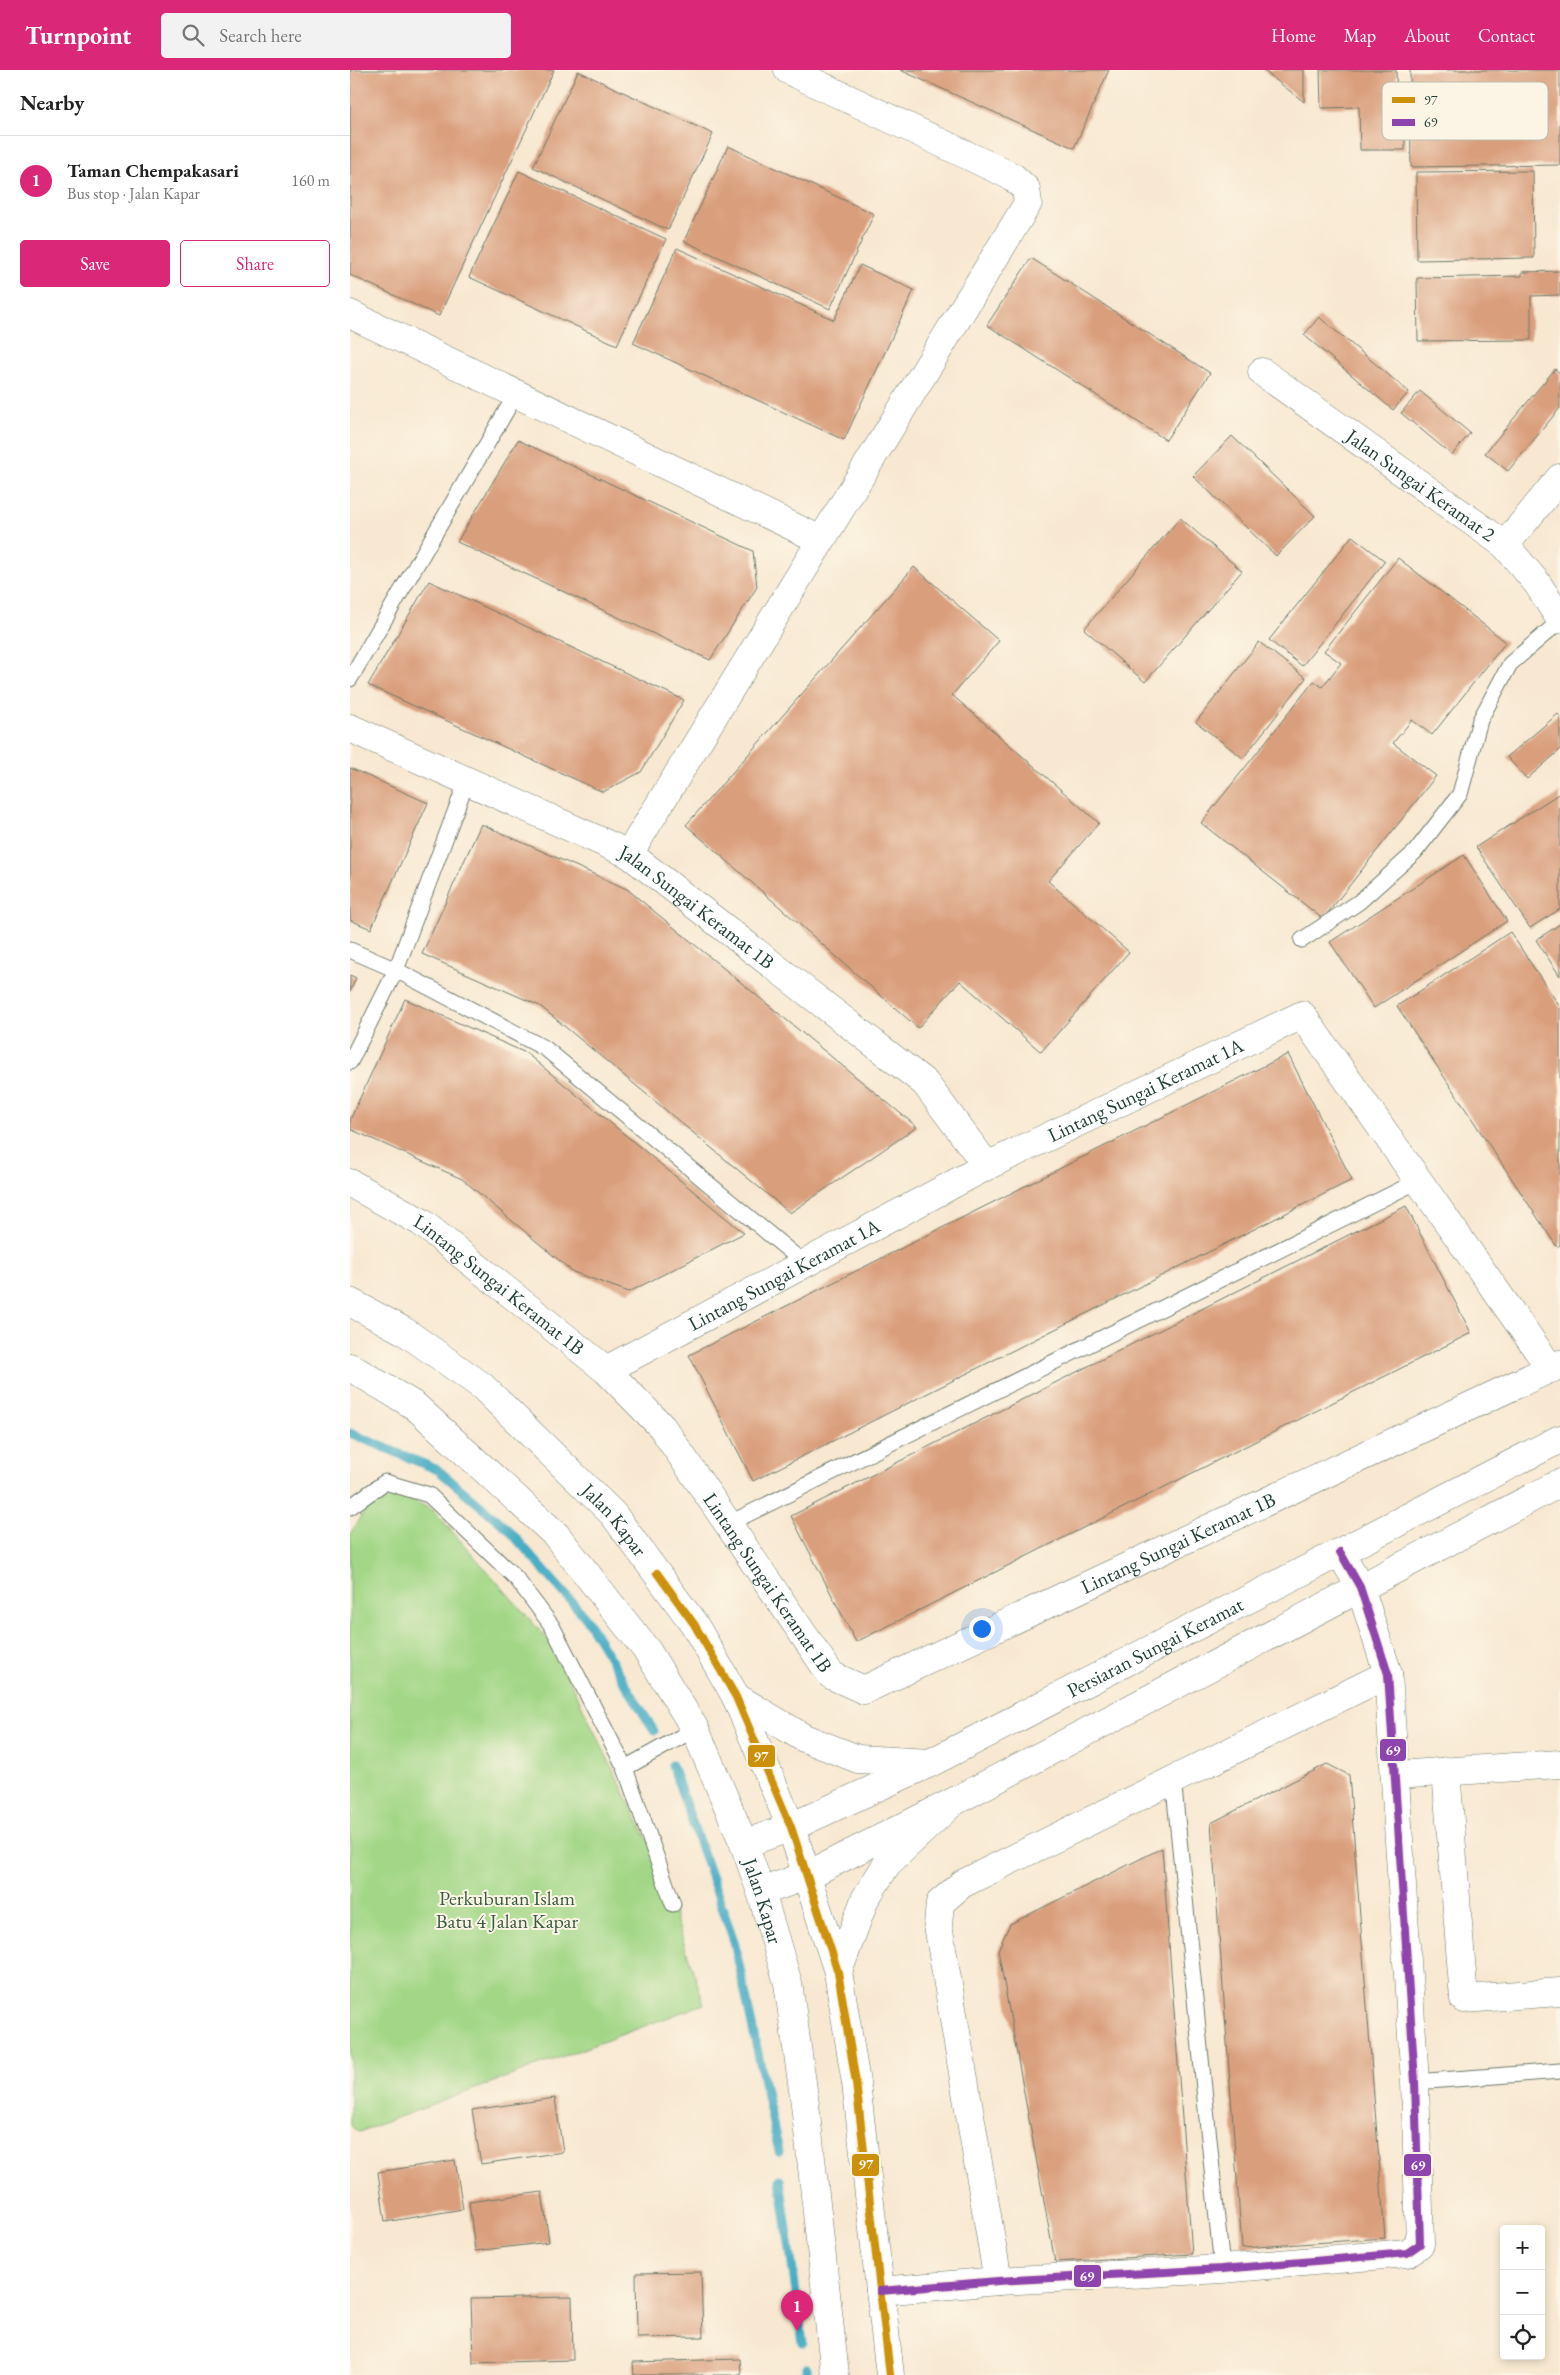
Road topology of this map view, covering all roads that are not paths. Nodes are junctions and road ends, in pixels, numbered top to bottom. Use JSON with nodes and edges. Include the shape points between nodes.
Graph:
{"nodes":[{"id":1,"x":788,"y":70,"type":"edge"},
{"id":2,"x":350,"y":314,"type":"edge"},
{"id":3,"x":1262,"y":372,"type":"dead end"},
{"id":4,"x":516,"y":394,"type":"junction"},
{"id":5,"x":1560,"y":478,"type":"edge"},
{"id":6,"x":821,"y":540,"type":"junction"},
{"id":7,"x":1505,"y":545,"type":"junction"},
{"id":8,"x":1560,"y":620,"type":"edge"},
{"id":9,"x":350,"y":679,"type":"edge"},
{"id":10,"x":350,"y":728,"type":"edge"},
{"id":11,"x":466,"y":780,"type":"junction"},
{"id":12,"x":629,"y":854,"type":"junction"},
{"id":13,"x":1302,"y":940,"type":"dead end"},
{"id":14,"x":350,"y":950,"type":"edge"},
{"id":15,"x":396,"y":970,"type":"junction"},
{"id":16,"x":350,"y":1062,"type":"edge"},
{"id":17,"x":987,"y":1166,"type":"junction"},
{"id":18,"x":1418,"y":1181,"type":"junction"},
{"id":19,"x":350,"y":1183,"type":"edge"},
{"id":20,"x":804,"y":1263,"type":"junction"},
{"id":21,"x":350,"y":1302,"type":"edge"},
{"id":22,"x":350,"y":1367,"type":"edge"},
{"id":23,"x":1556,"y":1367,"type":"edge"},
{"id":24,"x":606,"y":1370,"type":"junction"},
{"id":25,"x":1560,"y":1439,"type":"edge"},
{"id":26,"x":1560,"y":1483,"type":"edge"},
{"id":27,"x":350,"y":1507,"type":"edge"},
{"id":28,"x":728,"y":1524,"type":"junction"},
{"id":29,"x":1340,"y":1552,"type":"junction"},
{"id":30,"x":1360,"y":1587,"type":"junction"},
{"id":31,"x":1388,"y":1674,"type":"junction"},
{"id":32,"x":736,"y":1697,"type":"junction"},
{"id":33,"x":695,"y":1729,"type":"junction"},
{"id":34,"x":930,"y":1763,"type":"junction"},
{"id":35,"x":1560,"y":1764,"type":"edge"},
{"id":36,"x":625,"y":1768,"type":"junction"},
{"id":37,"x":1446,"y":1771,"type":"junction"},
{"id":38,"x":1396,"y":1775,"type":"junction"},
{"id":39,"x":1173,"y":1778,"type":"junction"},
{"id":40,"x":953,"y":1802,"type":"junction"},
{"id":41,"x":791,"y":1827,"type":"junction"},
{"id":42,"x":744,"y":1844,"type":"junction"},
{"id":43,"x":808,"y":1875,"type":"junction"},
{"id":44,"x":761,"y":1892,"type":"junction"},
{"id":45,"x":673,"y":1904,"type":"dead end"},
{"id":46,"x":838,"y":1972,"type":"junction"},
{"id":47,"x":1560,"y":1992,"type":"edge"},
{"id":48,"x":1560,"y":2071,"type":"edge"},
{"id":49,"x":1415,"y":2082,"type":"junction"},
{"id":50,"x":1222,"y":2269,"type":"junction"},
{"id":51,"x":998,"y":2281,"type":"junction"},
{"id":52,"x":880,"y":2291,"type":"junction"},
{"id":53,"x":835,"y":2375,"type":"edge"},
{"id":54,"x":890,"y":2375,"type":"edge"}],
"edges":[{"from":1,"to":6,"type":"main road","via":[[1013,177],[1026,189],[1028,203]]},
{"from":2,"to":4,"type":"main road"},
{"from":3,"to":7,"type":"main road","name":"Jalan Sungai Keramat 2"},
{"from":4,"to":6,"type":"main road"},
{"from":4,"to":9,"type":"lane"},
{"from":5,"to":7,"type":"main road"},
{"from":6,"to":12,"type":"main road"},
{"from":7,"to":8,"type":"main road","name":"Jalan Sungai Keramat 2","via":[[1537,582]]},
{"from":8,"to":13,"type":"lane","via":[[1510,664],[1480,720],[1460,794],[1415,852],[1359,902]]},
{"from":10,"to":11,"type":"main road","name":"Jalan Sungai Keramat 1B"},
{"from":11,"to":12,"type":"main road","name":"Jalan Sungai Keramat 1B"},
{"from":11,"to":15,"type":"lane"},
{"from":12,"to":17,"type":"main road","name":"Jalan Sungai Keramat 1B","via":[[925,1083]]},
{"from":14,"to":15,"type":"lane"},
{"from":15,"to":16,"type":"lane"},
{"from":15,"to":20,"type":"lane","via":[[546,1049]]},
{"from":17,"to":18,"type":"main road","name":"Lintang Sungai Keramat 1A","via":[[1302,1015]]},
{"from":17,"to":20,"type":"main road","name":"Lintang Sungai Keramat 1A"},
{"from":18,"to":23,"type":"main road","name":"Lintang Sungai Keramat 1A"},
{"from":18,"to":28,"type":"lane"},
{"from":19,"to":24,"type":"main road","name":"Lintang Sungai Keramat 1B","via":[[421,1222]]},
{"from":20,"to":24,"type":"main road","name":"Lintang Sungai Keramat 1A"},
{"from":21,"to":32,"type":"main road","name":"Jalan Kapar","via":[[404,1331],[482,1386],[613,1514],[694,1624]]},
{"from":22,"to":33,"type":"main road","name":"Jalan Kapar","via":[[415,1406],[556,1535],[648,1652]]},
{"from":23,"to":28,"type":"main road","name":"Lintang Sungai Keramat 1B","via":[[864,1690],[831,1675]]},
{"from":24,"to":28,"type":"main road","name":"Lintang Sungai Keramat 1B","via":[[662,1427]]},
{"from":25,"to":29,"type":"main road","name":"Persiaran Sungai Keramat"},
{"from":26,"to":30,"type":"main road","name":"Persiaran Sungai Keramat"},
{"from":27,"to":36,"type":"lane","via":[[385,1482],[429,1495],[516,1578],[552,1626]]},
{"from":29,"to":30,"type":"main road"},
{"from":29,"to":34,"type":"main road","name":"Persiaran Sungai Keramat"},
{"from":30,"to":31,"type":"main road"},
{"from":30,"to":40,"type":"main road","name":"Persiaran Sungai Keramat"},
{"from":31,"to":38,"type":"main road"},
{"from":31,"to":39,"type":"main road"},
{"from":32,"to":34,"type":"main road","via":[[804,1738],[858,1759]]},
{"from":32,"to":41,"type":"main road","name":"Jalan Kapar"},
{"from":33,"to":36,"type":"lane"},
{"from":33,"to":42,"type":"main road","name":"Jalan Kapar"},
{"from":34,"to":41,"type":"main road","name":"Persiaran Sungai Keramat"},
{"from":35,"to":37,"type":"main road"},
{"from":36,"to":45,"type":"lane"},
{"from":37,"to":38,"type":"main road"},
{"from":37,"to":47,"type":"main road","via":[[1464,1999]]},
{"from":38,"to":49,"type":"main road"},
{"from":39,"to":50,"type":"lane"},
{"from":39,"to":51,"type":"main road","via":[[962,1884],[940,1903],[938,1925]]},
{"from":40,"to":43,"type":"main road","name":"Persiaran Sungai Keramat"},
{"from":40,"to":46,"type":"main road","via":[[887,1864],[865,1900]]},
{"from":41,"to":42,"type":"main road","name":"Persiaran Sungai Keramat"},
{"from":41,"to":43,"type":"main road","name":"Jalan Kapar"},
{"from":42,"to":44,"type":"main road","name":"Jalan Kapar"},
{"from":43,"to":44,"type":"main road","name":"Persiaran Sungai Keramat"},
{"from":43,"to":46,"type":"main road","name":"Jalan Kapar"},
{"from":44,"to":53,"type":"main road","name":"Jalan Kapar","via":[[788,1983]]},
{"from":46,"to":52,"type":"main road","name":"Jalan Kapar","via":[[856,2083]]},
{"from":48,"to":49,"type":"lane"},
{"from":49,"to":50,"type":"main road","via":[[1420,2244],[1406,2253]]},
{"from":50,"to":51,"type":"main road"},
{"from":51,"to":52,"type":"main road"},
{"from":52,"to":54,"type":"main road","name":"Jalan Kapar"}]}
